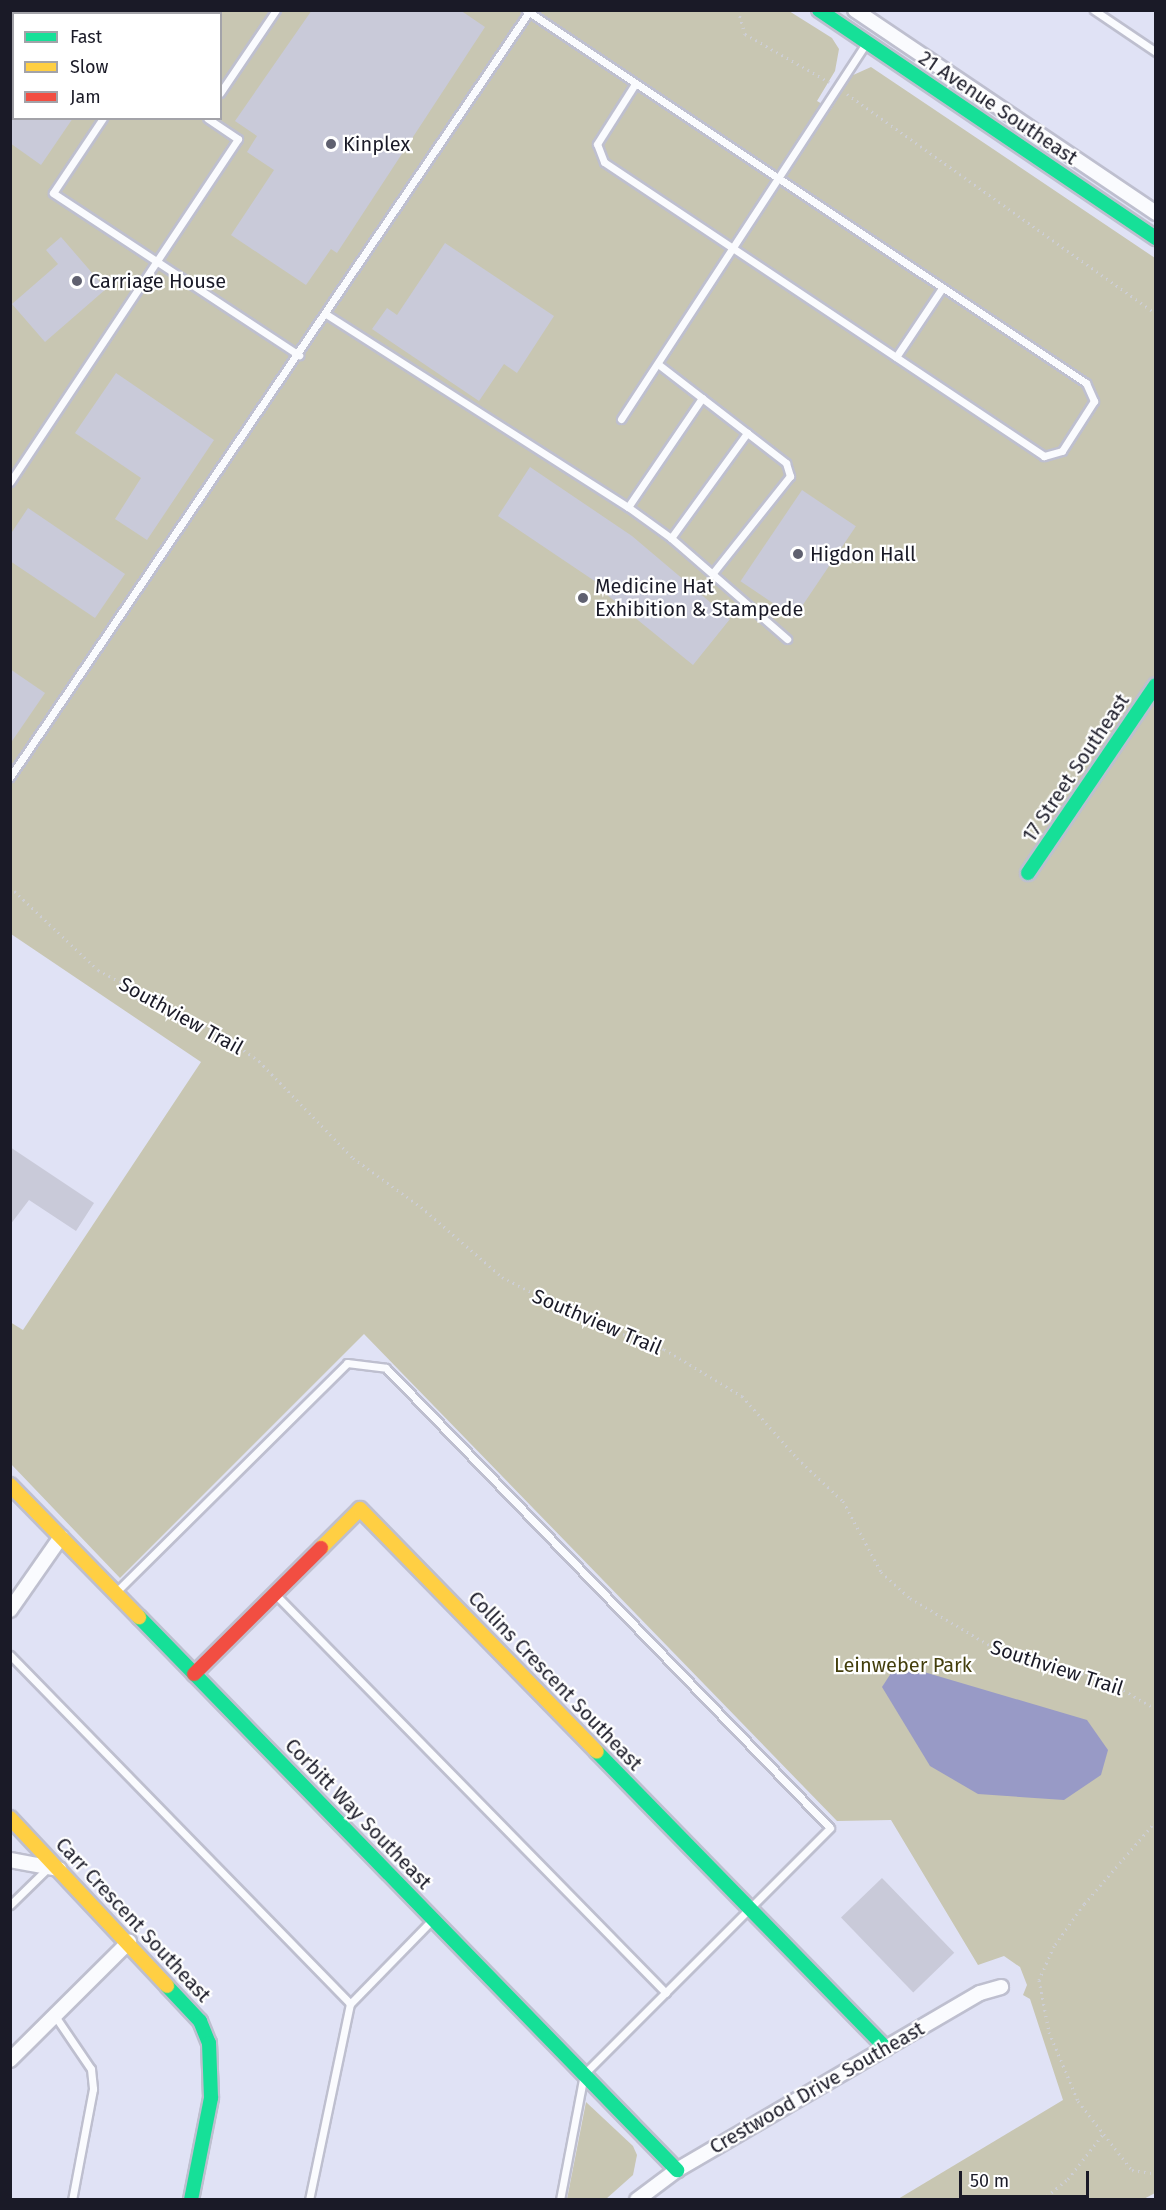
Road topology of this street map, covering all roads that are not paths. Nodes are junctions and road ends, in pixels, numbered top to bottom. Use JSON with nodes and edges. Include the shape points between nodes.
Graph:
{"nodes":[{"id":1,"x":276,"y":10,"type":"edge"},
{"id":2,"x":819,"y":10,"type":"edge"},
{"id":3,"x":855,"y":10,"type":"edge"},
{"id":4,"x":1094,"y":10,"type":"edge"},
{"id":5,"x":527,"y":12,"type":"edge"},
{"id":6,"x":867,"y":43,"type":"junction"},
{"id":7,"x":1155,"y":52,"type":"edge"},
{"id":8,"x":635,"y":84,"type":"junction"},
{"id":9,"x":222,"y":90,"type":"edge"},
{"id":10,"x":102,"y":120,"type":"edge"},
{"id":11,"x":210,"y":120,"type":"edge"},
{"id":12,"x":780,"y":180,"type":"junction"},
{"id":13,"x":1155,"y":213,"type":"edge"},
{"id":14,"x":1155,"y":238,"type":"edge"},
{"id":15,"x":734,"y":249,"type":"junction"},
{"id":16,"x":156,"y":261,"type":"junction"},
{"id":17,"x":942,"y":288,"type":"junction"},
{"id":18,"x":326,"y":314,"type":"junction"},
{"id":19,"x":299,"y":355,"type":"junction"},
{"id":20,"x":896,"y":357,"type":"junction"},
{"id":21,"x":658,"y":364,"type":"junction"},
{"id":22,"x":702,"y":398,"type":"junction"},
{"id":23,"x":621,"y":420,"type":"dead end"},
{"id":24,"x":747,"y":433,"type":"junction"},
{"id":25,"x":10,"y":482,"type":"edge"},
{"id":26,"x":628,"y":507,"type":"junction"},
{"id":27,"x":671,"y":538,"type":"junction"},
{"id":28,"x":712,"y":574,"type":"junction"},
{"id":29,"x":786,"y":639,"type":"dead end"},
{"id":30,"x":1155,"y":685,"type":"edge"},
{"id":31,"x":10,"y":777,"type":"edge"},
{"id":32,"x":1028,"y":873,"type":"dead end"},
{"id":33,"x":10,"y":1485,"type":"edge"},
{"id":34,"x":61,"y":1537,"type":"junction"},
{"id":35,"x":115,"y":1592,"type":"junction"},
{"id":36,"x":274,"y":1593,"type":"junction"},
{"id":37,"x":10,"y":1610,"type":"edge"},
{"id":38,"x":10,"y":1655,"type":"edge"},
{"id":39,"x":194,"y":1674,"type":"junction"},
{"id":40,"x":10,"y":1818,"type":"edge"},
{"id":41,"x":10,"y":1860,"type":"edge"},
{"id":42,"x":55,"y":1869,"type":"junction"},
{"id":43,"x":10,"y":1905,"type":"edge"},
{"id":44,"x":750,"y":1908,"type":"junction"},
{"id":45,"x":433,"y":1919,"type":"junction"},
{"id":46,"x":129,"y":1942,"type":"junction"},
{"id":47,"x":1001,"y":1987,"type":"dead end"},
{"id":48,"x":666,"y":1993,"type":"junction"},
{"id":49,"x":350,"y":2004,"type":"junction"},
{"id":50,"x":55,"y":2016,"type":"junction"},
{"id":51,"x":886,"y":2048,"type":"junction"},
{"id":52,"x":10,"y":2060,"type":"edge"},
{"id":53,"x":585,"y":2074,"type":"junction"},
{"id":54,"x":677,"y":2170,"type":"junction"},
{"id":55,"x":72,"y":2199,"type":"edge"},
{"id":56,"x":191,"y":2199,"type":"edge"},
{"id":57,"x":309,"y":2199,"type":"edge"},
{"id":58,"x":560,"y":2199,"type":"edge"},
{"id":59,"x":637,"y":2199,"type":"edge"}],
"edges":[{"from":1,"to":9,"type":"lane"},
{"from":2,"to":6,"type":"street","name":"21 Avenue Southeast"},
{"from":3,"to":13,"type":"street","name":"21 Avenue Southeast"},
{"from":4,"to":7,"type":"lane"},
{"from":5,"to":8,"type":"lane"},
{"from":5,"to":18,"type":"lane"},
{"from":6,"to":12,"type":"lane"},
{"from":6,"to":14,"type":"street","name":"21 Avenue Southeast"},
{"from":8,"to":12,"type":"lane"},
{"from":8,"to":15,"type":"lane","via":[[597,144],[604,162]]},
{"from":10,"to":16,"type":"lane","via":[[53,193]]},
{"from":11,"to":16,"type":"lane","via":[[238,140]]},
{"from":12,"to":15,"type":"lane"},
{"from":12,"to":17,"type":"lane"},
{"from":15,"to":20,"type":"lane"},
{"from":15,"to":21,"type":"lane"},
{"from":16,"to":19,"type":"lane"},
{"from":16,"to":25,"type":"lane"},
{"from":17,"to":20,"type":"lane"},
{"from":17,"to":20,"type":"lane","via":[[1086,383],[1094,401],[1062,451],[1044,456]]},
{"from":18,"to":19,"type":"lane"},
{"from":18,"to":26,"type":"lane"},
{"from":19,"to":31,"type":"lane"},
{"from":21,"to":22,"type":"lane"},
{"from":21,"to":23,"type":"lane"},
{"from":22,"to":24,"type":"lane"},
{"from":22,"to":26,"type":"lane"},
{"from":24,"to":27,"type":"lane"},
{"from":24,"to":28,"type":"lane","via":[[786,463],[790,476]]},
{"from":26,"to":27,"type":"lane"},
{"from":27,"to":28,"type":"lane"},
{"from":28,"to":29,"type":"lane"},
{"from":30,"to":32,"type":"street","name":"17 Street Southeast"},
{"from":33,"to":34,"type":"street","name":"Corbitt Way Southeast"},
{"from":34,"to":35,"type":"street","name":"Corbitt Way Southeast"},
{"from":34,"to":37,"type":"street"},
{"from":35,"to":39,"type":"street","name":"Corbitt Way Southeast"},
{"from":35,"to":44,"type":"lane","via":[[347,1363],[386,1368],[830,1828]]},
{"from":36,"to":39,"type":"street","name":"Collins Crescent Southeast"},
{"from":36,"to":44,"type":"street","name":"Collins Crescent Southeast","via":[[360,1509]]},
{"from":36,"to":48,"type":"lane"},
{"from":38,"to":49,"type":"lane"},
{"from":39,"to":45,"type":"street","name":"Corbitt Way Southeast"},
{"from":40,"to":42,"type":"street","name":"Carr Crescent Southeast"},
{"from":41,"to":42,"type":"street"},
{"from":42,"to":43,"type":"lane"},
{"from":42,"to":46,"type":"street","name":"Carr Crescent Southeast"},
{"from":44,"to":48,"type":"lane"},
{"from":44,"to":51,"type":"street","name":"Collins Crescent Southeast"},
{"from":45,"to":49,"type":"lane"},
{"from":45,"to":53,"type":"street","name":"Corbitt Way Southeast"},
{"from":46,"to":50,"type":"street"},
{"from":46,"to":56,"type":"street","name":"Carr Crescent Southeast","via":[[190,2005],[209,2043],[211,2098]]},
{"from":47,"to":51,"type":"street","name":"Crestwood Drive Southeast","via":[[980,1993]]},
{"from":48,"to":53,"type":"lane"},
{"from":49,"to":57,"type":"lane"},
{"from":50,"to":52,"type":"street"},
{"from":50,"to":55,"type":"lane","via":[[84,2055],[92,2079]]},
{"from":51,"to":54,"type":"street","name":"Crestwood Drive Southeast"},
{"from":53,"to":54,"type":"street","name":"Corbitt Way Southeast"},
{"from":53,"to":58,"type":"lane"},
{"from":54,"to":59,"type":"street","name":"Crestwood Drive Southeast"}]}
